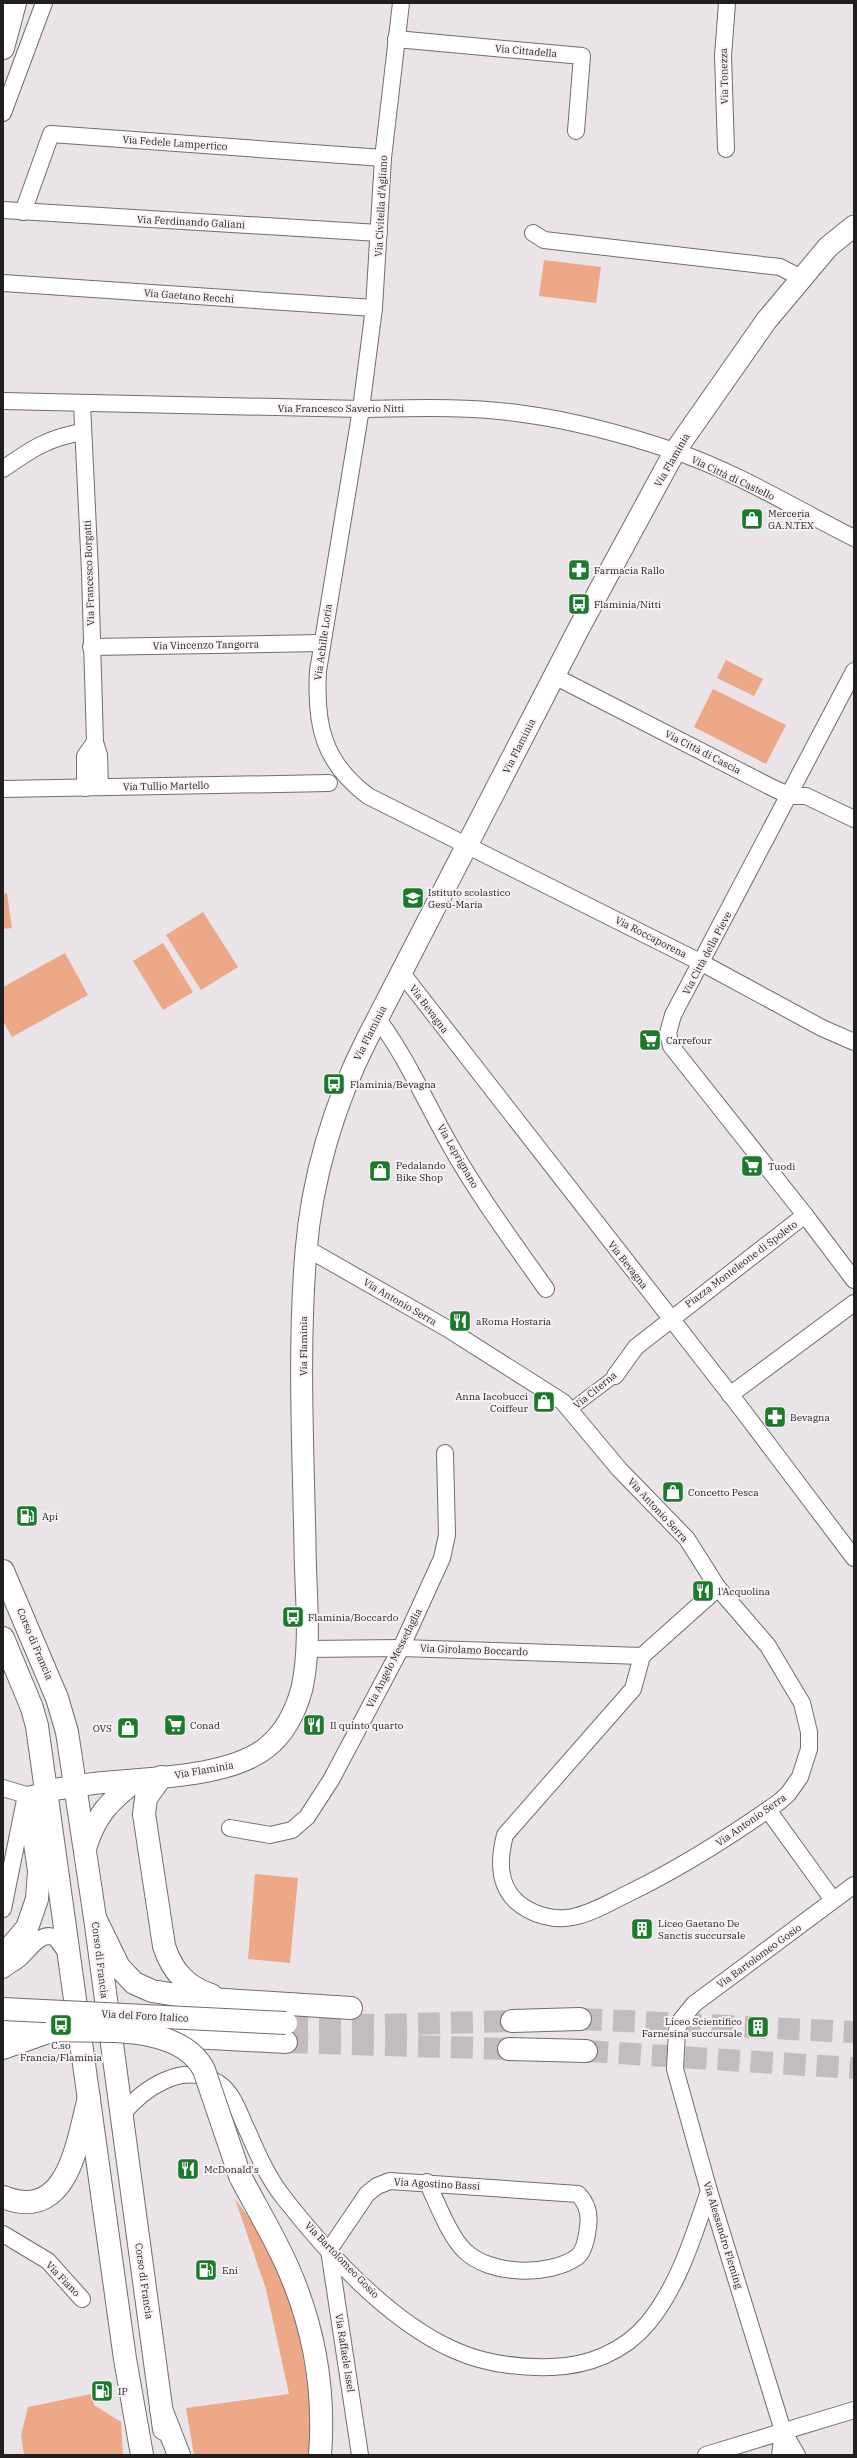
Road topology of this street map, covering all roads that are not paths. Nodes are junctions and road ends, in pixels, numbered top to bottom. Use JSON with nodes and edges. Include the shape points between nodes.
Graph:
{"nodes":[{"id":1,"x":16,"y":3,"type":"edge"},
{"id":2,"x":44,"y":3,"type":"edge"},
{"id":3,"x":401,"y":3,"type":"edge"},
{"id":4,"x":727,"y":3,"type":"edge"},
{"id":5,"x":396,"y":39,"type":"junction"},
{"id":6,"x":3,"y":48,"type":"edge"},
{"id":7,"x":3,"y":113,"type":"edge"},
{"id":8,"x":576,"y":130,"type":"dead end"},
{"id":9,"x":726,"y":148,"type":"dead end"},
{"id":10,"x":383,"y":158,"type":"junction"},
{"id":11,"x":3,"y":210,"type":"edge"},
{"id":12,"x":23,"y":212,"type":"junction"},
{"id":13,"x":854,"y":226,"type":"edge"},
{"id":14,"x":379,"y":233,"type":"junction"},
{"id":15,"x":533,"y":233,"type":"dead end"},
{"id":16,"x":801,"y":278,"type":"junction"},
{"id":17,"x":3,"y":283,"type":"edge"},
{"id":18,"x":374,"y":308,"type":"junction"},
{"id":19,"x":3,"y":401,"type":"edge"},
{"id":20,"x":82,"y":404,"type":"junction"},
{"id":21,"x":361,"y":409,"type":"junction"},
{"id":22,"x":83,"y":432,"type":"junction"},
{"id":23,"x":675,"y":451,"type":"junction"},
{"id":24,"x":3,"y":469,"type":"edge"},
{"id":25,"x":854,"y":538,"type":"edge"},
{"id":26,"x":322,"y":643,"type":"junction"},
{"id":27,"x":91,"y":647,"type":"junction"},
{"id":28,"x":854,"y":671,"type":"edge"},
{"id":29,"x":554,"y":676,"type":"junction"},
{"id":30,"x":329,"y":783,"type":"dead end"},
{"id":31,"x":92,"y":787,"type":"junction"},
{"id":32,"x":3,"y":789,"type":"edge"},
{"id":33,"x":790,"y":796,"type":"junction"},
{"id":34,"x":854,"y":819,"type":"edge"},
{"id":35,"x":468,"y":845,"type":"junction"},
{"id":36,"x":702,"y":963,"type":"junction"},
{"id":37,"x":401,"y":972,"type":"junction"},
{"id":38,"x":378,"y":1018,"type":"junction"},
{"id":39,"x":854,"y":1042,"type":"edge"},
{"id":40,"x":805,"y":1215,"type":"junction"},
{"id":41,"x":306,"y":1248,"type":"junction"},
{"id":42,"x":854,"y":1280,"type":"edge"},
{"id":43,"x":546,"y":1289,"type":"dead end"},
{"id":44,"x":854,"y":1303,"type":"edge"},
{"id":45,"x":670,"y":1319,"type":"junction"},
{"id":46,"x":615,"y":1376,"type":"joint"},
{"id":47,"x":730,"y":1395,"type":"junction"},
{"id":48,"x":570,"y":1410,"type":"junction"},
{"id":49,"x":445,"y":1453,"type":"dead end"},
{"id":50,"x":854,"y":1558,"type":"edge"},
{"id":51,"x":3,"y":1571,"type":"edge"},
{"id":52,"x":718,"y":1588,"type":"junction"},
{"id":53,"x":3,"y":1638,"type":"edge"},
{"id":54,"x":401,"y":1648,"type":"junction"},
{"id":55,"x":306,"y":1649,"type":"junction"},
{"id":56,"x":642,"y":1656,"type":"junction"},
{"id":57,"x":161,"y":1777,"type":"junction"},
{"id":58,"x":137,"y":1780,"type":"junction"},
{"id":59,"x":74,"y":1786,"type":"junction"},
{"id":60,"x":3,"y":1788,"type":"edge"},
{"id":61,"x":36,"y":1793,"type":"junction"},
{"id":62,"x":768,"y":1810,"type":"junction"},
{"id":63,"x":230,"y":1828,"type":"dead end"},
{"id":64,"x":85,"y":1850,"type":"junction"},
{"id":65,"x":854,"y":1885,"type":"edge"},
{"id":66,"x":833,"y":1900,"type":"junction"},
{"id":67,"x":3,"y":1909,"type":"edge"},
{"id":68,"x":95,"y":1918,"type":"junction"},
{"id":69,"x":3,"y":1956,"type":"edge"},
{"id":70,"x":69,"y":1956,"type":"junction"},
{"id":71,"x":3,"y":1970,"type":"edge"},
{"id":72,"x":228,"y":2000,"type":"junction"},
{"id":73,"x":351,"y":2008,"type":"dead end"},
{"id":74,"x":3,"y":2009,"type":"edge"},
{"id":75,"x":580,"y":2019,"type":"tunnel mouth"},
{"id":76,"x":512,"y":2021,"type":"tunnel mouth"},
{"id":77,"x":3,"y":2026,"type":"edge"},
{"id":78,"x":54,"y":2030,"type":"junction"},
{"id":79,"x":148,"y":2034,"type":"junction"},
{"id":80,"x":676,"y":2037,"type":"joint"},
{"id":81,"x":3,"y":2048,"type":"edge"},
{"id":82,"x":509,"y":2049,"type":"tunnel mouth"},
{"id":83,"x":586,"y":2051,"type":"tunnel mouth"},
{"id":84,"x":89,"y":2098,"type":"junction"},
{"id":85,"x":121,"y":2116,"type":"junction"},
{"id":86,"x":427,"y":2182,"type":"junction"},
{"id":87,"x":709,"y":2191,"type":"junction"},
{"id":88,"x":3,"y":2197,"type":"edge"},
{"id":89,"x":3,"y":2234,"type":"edge"},
{"id":90,"x":329,"y":2250,"type":"junction"},
{"id":91,"x":82,"y":2298,"type":"dead end"},
{"id":92,"x":161,"y":2409,"type":"junction"},
{"id":93,"x":854,"y":2410,"type":"edge"},
{"id":94,"x":783,"y":2432,"type":"junction"},
{"id":95,"x":142,"y":2455,"type":"edge"},
{"id":96,"x":167,"y":2455,"type":"edge"},
{"id":97,"x":179,"y":2455,"type":"edge"},
{"id":98,"x":320,"y":2455,"type":"edge"},
{"id":99,"x":360,"y":2455,"type":"edge"},
{"id":100,"x":706,"y":2455,"type":"edge"},
{"id":101,"x":780,"y":2455,"type":"edge"},
{"id":102,"x":797,"y":2455,"type":"edge"}],
"edges":[{"from":1,"to":6,"type":"main road"},
{"from":2,"to":7,"type":"street"},
{"from":3,"to":5,"type":"street","name":"Via Civitella d'Agliano"},
{"from":4,"to":9,"type":"street","name":"Via Tonezza","via":[[723,56]]},
{"from":5,"to":8,"type":"street","name":"Via Cittadella","via":[[582,56]]},
{"from":5,"to":10,"type":"street","name":"Via Civitella d'Agliano"},
{"from":10,"to":12,"type":"street","name":"Via Fedele Lampertico","via":[[51,134]]},
{"from":10,"to":14,"type":"street","name":"Via Civitella d'Agliano"},
{"from":11,"to":12,"type":"street","name":"Via Ferdinando Galiani"},
{"from":12,"to":14,"type":"street","name":"Via Ferdinando Galiani"},
{"from":13,"to":16,"type":"street","name":"Via Flaminia","via":[[828,247]]},
{"from":14,"to":18,"type":"street","name":"Via Civitella d'Agliano"},
{"from":15,"to":16,"type":"street","via":[[544,240],[780,267]]},
{"from":16,"to":23,"type":"street","name":"Via Flaminia","via":[[731,368]]},
{"from":17,"to":18,"type":"street","name":"Via Gaetano Recchi"},
{"from":18,"to":21,"type":"street","name":"Via Civitella d'Agliano"},
{"from":19,"to":20,"type":"street","name":"Via Francesco Saverio Nitti"},
{"from":20,"to":21,"type":"street","name":"Via Francesco Saverio Nitti"},
{"from":20,"to":22,"type":"street","name":"Via Francesco Borgatti"},
{"from":21,"to":23,"type":"street","name":"Via Francesco Saverio Nitti","via":[[524,413],[620,435]]},
{"from":21,"to":26,"type":"street","name":"Via Achille Loria"},
{"from":22,"to":24,"type":"street","via":[[42,443]]},
{"from":22,"to":27,"type":"street","name":"Via Francesco Borgatti"},
{"from":23,"to":25,"type":"street","name":"Via Città di Castello"},
{"from":23,"to":29,"type":"street","name":"Via Flaminia"},
{"from":26,"to":27,"type":"street","name":"Via Vincenzo Tangorra"},
{"from":26,"to":35,"type":"street","name":"Via Achille Loria","via":[[317,712],[322,735],[337,766],[351,783],[368,796]]},
{"from":27,"to":31,"type":"street","name":"Via Francesco Borgatti","via":[[94,742],[85,756]]},
{"from":28,"to":33,"type":"street","name":"Via Città della Pieve"},
{"from":29,"to":33,"type":"street","name":"Via Città di Cascia"},
{"from":29,"to":35,"type":"street","name":"Via Flaminia"},
{"from":30,"to":31,"type":"street","name":"Via Tullio Martello"},
{"from":31,"to":32,"type":"street","name":"Via Tullio Martello"},
{"from":33,"to":34,"type":"street","name":"Via Città di Cascia","via":[[806,796]]},
{"from":33,"to":36,"type":"street","name":"Via Città della Pieve"},
{"from":35,"to":36,"type":"street","name":"Via Roccaporena"},
{"from":35,"to":37,"type":"street","name":"Via Flaminia"},
{"from":36,"to":39,"type":"street","name":"Via Roccaporena","via":[[822,1028]]},
{"from":36,"to":40,"type":"street","name":"Via Città della Pieve","via":[[671,1021],[668,1033],[672,1046]]},
{"from":37,"to":38,"type":"street","name":"Via Flaminia"},
{"from":37,"to":45,"type":"street","name":"Via Bevagna"},
{"from":38,"to":41,"type":"street","name":"Via Flaminia","via":[[356,1061],[338,1106],[317,1182]]},
{"from":38,"to":43,"type":"street","name":"Via Leprignano","via":[[399,1047],[449,1145],[487,1205]]},
{"from":40,"to":42,"type":"street","name":"Piazza Monteleone di Spoleto"},
{"from":40,"to":45,"type":"street","name":"Piazza Monteleone di Spoleto"},
{"from":41,"to":48,"type":"street","name":"Via Antonio Serra","via":[[448,1329],[563,1402]]},
{"from":41,"to":55,"type":"street","name":"Via Flaminia","via":[[303,1355]]},
{"from":44,"to":47,"type":"street"},
{"from":45,"to":46,"type":"street","name":"Via Citerna","via":[[636,1347]]},
{"from":45,"to":47,"type":"street","name":"Via Bevagna"},
{"from":46,"to":48,"type":"street","name":"Via Citerna"},
{"from":47,"to":50,"type":"street","name":"Via Bevagna"},
{"from":48,"to":52,"type":"street","name":"Via Antonio Serra","via":[[619,1469],[688,1540]]},
{"from":49,"to":54,"type":"street","name":"Via Angelo Messedaglia","via":[[447,1535],[442,1558]]},
{"from":51,"to":59,"type":"main road","name":"Corso di Francia","via":[[60,1707],[67,1732]]},
{"from":52,"to":56,"type":"street"},
{"from":52,"to":62,"type":"street","name":"Via Antonio Serra","via":[[768,1646],[796,1693],[805,1714],[809,1749],[806,1764],[788,1794]]},
{"from":53,"to":61,"type":"main road","via":[[34,1715]]},
{"from":54,"to":55,"type":"street","name":"Via Girolamo Boccardo"},
{"from":54,"to":56,"type":"street","name":"Via Girolamo Boccardo"},
{"from":54,"to":63,"type":"street","name":"Via Angelo Messedaglia","via":[[331,1780],[300,1825],[288,1832],[270,1835]]},
{"from":55,"to":57,"type":"street","name":"Via Flaminia","via":[[303,1681],[296,1705],[287,1725],[271,1744],[255,1756],[235,1764]]},
{"from":56,"to":62,"type":"street","name":"Via Antonio Serra","via":[[633,1689],[505,1834],[501,1870],[505,1885],[515,1900],[540,1915],[574,1917],[603,1906],[676,1870]]},
{"from":57,"to":58,"type":"street","name":"Via Flaminia"},
{"from":57,"to":72,"type":"main road","via":[[146,1798],[144,1814],[164,1946],[171,1964],[184,1980],[203,1992]]},
{"from":58,"to":59,"type":"street","name":"Via Flaminia"},
{"from":58,"to":64,"type":"street","via":[[102,1811]]},
{"from":59,"to":61,"type":"street","name":"Via Flaminia"},
{"from":59,"to":64,"type":"main road","name":"Corso di Francia"},
{"from":60,"to":61,"type":"street"},
{"from":61,"to":67,"type":"street"},
{"from":61,"to":69,"type":"main road","via":[[33,1831],[39,1870],[37,1899],[27,1928]]},
{"from":61,"to":70,"type":"main road"},
{"from":62,"to":66,"type":"street"},
{"from":64,"to":68,"type":"main road","name":"Corso di Francia"},
{"from":65,"to":66,"type":"street","name":"Via Bartolomeo Gosio"},
{"from":66,"to":80,"type":"street","name":"Via Bartolomeo Gosio","via":[[694,2004],[681,2020]]},
{"from":68,"to":72,"type":"main road","via":[[119,1967],[139,1986],[170,1995]]},
{"from":68,"to":85,"type":"main road","name":"Corso di Francia"},
{"from":70,"to":71,"type":"street","via":[[56,1938],[46,1936]]},
{"from":70,"to":84,"type":"main road"},
{"from":72,"to":73,"type":"main road"},
{"from":74,"to":79,"type":"main road","name":"Via del Foro Italico","bridge":true,"via":[[286,2032]]},
{"from":75,"to":76,"type":"main road"},
{"from":77,"to":78,"type":"main road","name":"Via del Foro Italico"},
{"from":78,"to":79,"type":"main road","name":"Via del Foro Italico","bridge":true},
{"from":78,"to":81,"type":"main road"},
{"from":79,"to":98,"type":"main road","bridge":true,"via":[[182,2045],[199,2061],[240,2176],[288,2269],[310,2333],[320,2392]]},
{"from":80,"to":87,"type":"street","name":"Via Alessandro Fleming","via":[[675,2069]]},
{"from":82,"to":83,"type":"main road"},
{"from":84,"to":88,"type":"main road","via":[[74,2154],[60,2185],[49,2196],[38,2200],[18,2201]]},
{"from":84,"to":95,"type":"main road","via":[[125,2359]]},
{"from":85,"to":90,"type":"street","name":"Via Bartolomeo Gosio","via":[[143,2093],[170,2078],[206,2077],[220,2084],[232,2097],[273,2183]]},
{"from":85,"to":92,"type":"main road","name":"Corso di Francia"},
{"from":86,"to":86,"type":"street","name":"Via Agostino Bassi","via":[[578,2194],[589,2213],[587,2236],[582,2250],[577,2257],[558,2265],[522,2271],[483,2263],[464,2250]]},
{"from":86,"to":90,"type":"street","name":"Via Agostino Bassi","via":[[390,2181],[377,2186],[367,2194]]},
{"from":87,"to":90,"type":"street","name":"Via Bartolomeo Gosio","via":[[672,2287],[647,2324],[624,2345],[593,2360],[574,2365],[518,2366],[486,2361],[455,2350],[429,2337],[400,2316],[354,2276]]},
{"from":87,"to":94,"type":"street","name":"Via Alessandro Fleming"},
{"from":89,"to":91,"type":"street","name":"Via Fiano","via":[[48,2261]]},
{"from":90,"to":99,"type":"street","name":"Via Raffaele Issel"},
{"from":92,"to":96,"type":"main road","name":"Corso di Francia"},
{"from":92,"to":97,"type":"main road"},
{"from":93,"to":94,"type":"street"},
{"from":94,"to":100,"type":"street"},
{"from":94,"to":101,"type":"street","name":"Via Alessandro Fleming"},
{"from":94,"to":102,"type":"street","name":"Via Alessandro Fleming"}]}
